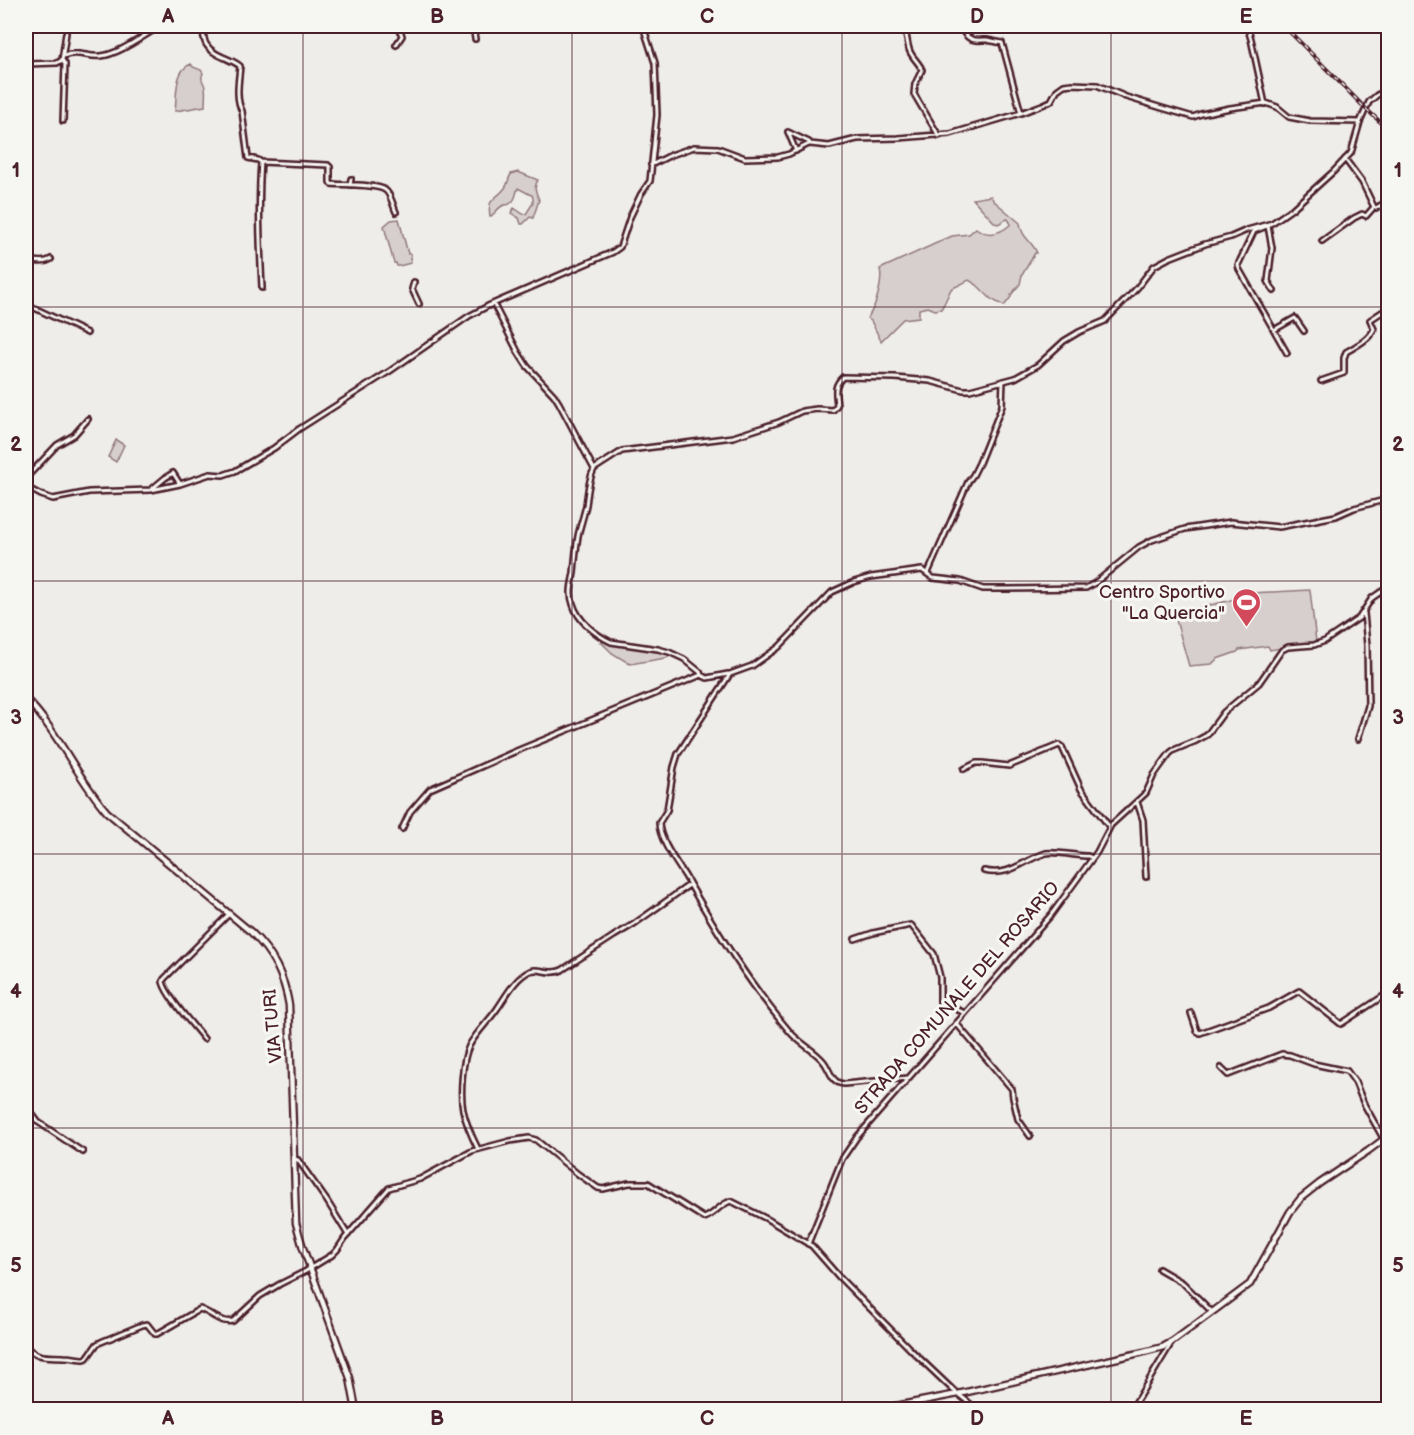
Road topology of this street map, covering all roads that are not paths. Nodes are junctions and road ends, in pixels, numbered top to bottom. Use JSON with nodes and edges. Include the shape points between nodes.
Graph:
{"nodes":[{"id":1,"x":161,"y":26,"type":"edge"},
{"id":2,"x":201,"y":26,"type":"edge"},
{"id":3,"x":396,"y":26,"type":"edge"},
{"id":4,"x":472,"y":26,"type":"edge"},
{"id":5,"x":643,"y":26,"type":"edge"},
{"id":6,"x":851,"y":26,"type":"edge"},
{"id":7,"x":889,"y":26,"type":"edge"},
{"id":8,"x":901,"y":26,"type":"edge"},
{"id":9,"x":1247,"y":26,"type":"edge"},
{"id":10,"x":1386,"y":26,"type":"edge"},
{"id":11,"x":1389,"y":31,"type":"edge"},
{"id":12,"x":66,"y":33,"type":"dead end"},
{"id":13,"x":964,"y":33,"type":"dead end"},
{"id":14,"x":475,"y":39,"type":"dead end"},
{"id":15,"x":396,"y":45,"type":"dead end"},
{"id":16,"x":63,"y":58,"type":"junction"},
{"id":17,"x":26,"y":64,"type":"edge"},
{"id":18,"x":1389,"y":90,"type":"edge"},
{"id":19,"x":1264,"y":104,"type":"junction"},
{"id":20,"x":1021,"y":113,"type":"junction"},
{"id":21,"x":63,"y":121,"type":"dead end"},
{"id":22,"x":1360,"y":122,"type":"junction"},
{"id":23,"x":939,"y":136,"type":"junction"},
{"id":24,"x":810,"y":144,"type":"junction"},
{"id":25,"x":796,"y":151,"type":"junction"},
{"id":26,"x":1345,"y":158,"type":"junction"},
{"id":27,"x":261,"y":162,"type":"junction"},
{"id":28,"x":651,"y":165,"type":"junction"},
{"id":29,"x":351,"y":179,"type":"dead end"},
{"id":30,"x":350,"y":185,"type":"junction"},
{"id":31,"x":1389,"y":201,"type":"edge"},
{"id":32,"x":1375,"y":208,"type":"junction"},
{"id":33,"x":396,"y":212,"type":"dead end"},
{"id":34,"x":1270,"y":224,"type":"junction"},
{"id":35,"x":1322,"y":241,"type":"dead end"},
{"id":36,"x":26,"y":260,"type":"edge"},
{"id":37,"x":51,"y":260,"type":"dead end"},
{"id":38,"x":414,"y":282,"type":"dead end"},
{"id":39,"x":262,"y":288,"type":"dead end"},
{"id":40,"x":1274,"y":291,"type":"dead end"},
{"id":41,"x":26,"y":304,"type":"edge"},
{"id":42,"x":419,"y":304,"type":"dead end"},
{"id":43,"x":494,"y":304,"type":"junction"},
{"id":44,"x":1389,"y":308,"type":"edge"},
{"id":45,"x":1274,"y":330,"type":"junction"},
{"id":46,"x":1304,"y":331,"type":"dead end"},
{"id":47,"x":87,"y":333,"type":"dead end"},
{"id":48,"x":1287,"y":353,"type":"dead end"},
{"id":49,"x":1003,"y":381,"type":"junction"},
{"id":50,"x":1321,"y":381,"type":"dead end"},
{"id":51,"x":88,"y":419,"type":"dead end"},
{"id":52,"x":594,"y":469,"type":"junction"},
{"id":53,"x":26,"y":478,"type":"edge"},
{"id":54,"x":180,"y":484,"type":"junction"},
{"id":55,"x":26,"y":487,"type":"edge"},
{"id":56,"x":151,"y":490,"type":"junction"},
{"id":57,"x":1389,"y":499,"type":"edge"},
{"id":58,"x":928,"y":573,"type":"junction"},
{"id":59,"x":1389,"y":587,"type":"edge"},
{"id":60,"x":1364,"y":611,"type":"junction"},
{"id":61,"x":730,"y":674,"type":"junction"},
{"id":62,"x":701,"y":675,"type":"junction"},
{"id":63,"x":26,"y":699,"type":"edge"},
{"id":64,"x":1358,"y":739,"type":"dead end"},
{"id":65,"x":964,"y":769,"type":"dead end"},
{"id":66,"x":1137,"y":802,"type":"junction"},
{"id":67,"x":1111,"y":825,"type":"junction"},
{"id":68,"x":402,"y":829,"type":"dead end"},
{"id":69,"x":1092,"y":858,"type":"junction"},
{"id":70,"x":984,"y":871,"type":"dead end"},
{"id":71,"x":1146,"y":877,"type":"dead end"},
{"id":72,"x":689,"y":885,"type":"junction"},
{"id":73,"x":229,"y":914,"type":"junction"},
{"id":74,"x":855,"y":939,"type":"dead end"},
{"id":75,"x":1389,"y":993,"type":"edge"},
{"id":76,"x":965,"y":1013,"type":"junction"},
{"id":77,"x":1191,"y":1013,"type":"dead end"},
{"id":78,"x":956,"y":1023,"type":"junction"},
{"id":79,"x":204,"y":1039,"type":"dead end"},
{"id":80,"x":1221,"y":1068,"type":"dead end"},
{"id":81,"x":908,"y":1078,"type":"junction"},
{"id":82,"x":26,"y":1109,"type":"edge"},
{"id":83,"x":1030,"y":1136,"type":"dead end"},
{"id":84,"x":1386,"y":1138,"type":"edge"},
{"id":85,"x":478,"y":1149,"type":"junction"},
{"id":86,"x":83,"y":1152,"type":"dead end"},
{"id":87,"x":294,"y":1159,"type":"junction"},
{"id":88,"x":348,"y":1235,"type":"junction"},
{"id":89,"x":808,"y":1244,"type":"junction"},
{"id":90,"x":310,"y":1269,"type":"junction"},
{"id":91,"x":1159,"y":1269,"type":"dead end"},
{"id":92,"x":1213,"y":1313,"type":"junction"},
{"id":93,"x":1172,"y":1342,"type":"junction"},
{"id":94,"x":26,"y":1347,"type":"edge"},
{"id":95,"x":958,"y":1394,"type":"junction"},
{"id":96,"x":356,"y":1410,"type":"edge"},
{"id":97,"x":875,"y":1410,"type":"edge"},
{"id":98,"x":978,"y":1410,"type":"edge"},
{"id":99,"x":1131,"y":1410,"type":"edge"}],
"edges":[{"from":1,"to":16,"type":"street","via":[[104,56],[70,53]]},
{"from":2,"to":27,"type":"street","via":[[208,47],[240,66],[238,99],[248,158]]},
{"from":3,"to":15,"type":"street","via":[[402,36]]},
{"from":4,"to":14,"type":"street"},
{"from":5,"to":28,"type":"street","via":[[655,63],[657,115]]},
{"from":6,"to":7,"type":"street"},
{"from":8,"to":23,"type":"street","via":[[907,31],[909,51],[922,70],[914,94]]},
{"from":9,"to":19,"type":"street"},
{"from":10,"to":11,"type":"street"},
{"from":12,"to":16,"type":"street"},
{"from":13,"to":20,"type":"street","via":[[979,42],[1002,43]]},
{"from":16,"to":17,"type":"street","via":[[57,63]]},
{"from":16,"to":21,"type":"street"},
{"from":18,"to":22,"type":"street","via":[[1368,102]]},
{"from":19,"to":20,"type":"street","via":[[1193,117],[1097,85],[1072,84],[1057,90],[1050,101]]},
{"from":19,"to":22,"type":"street","via":[[1277,107],[1289,117],[1310,121]]},
{"from":20,"to":23,"type":"street"},
{"from":22,"to":26,"type":"street","via":[[1351,153]]},
{"from":23,"to":24,"type":"street","via":[[857,139],[829,146]]},
{"from":24,"to":25,"type":"street"},
{"from":24,"to":25,"type":"street","via":[[788,132]]},
{"from":25,"to":28,"type":"street","via":[[778,157],[745,158],[718,148],[694,147]]},
{"from":26,"to":32,"type":"street"},
{"from":26,"to":34,"type":"street","via":[[1292,209]]},
{"from":27,"to":30,"type":"street","via":[[328,165],[332,184]]},
{"from":27,"to":39,"type":"street"},
{"from":28,"to":43,"type":"street","via":[[650,181],[630,217],[620,247]]},
{"from":29,"to":30,"type":"street"},
{"from":30,"to":33,"type":"street","via":[[383,189]]},
{"from":31,"to":32,"type":"street"},
{"from":32,"to":35,"type":"street"},
{"from":34,"to":40,"type":"street","via":[[1268,281]]},
{"from":34,"to":45,"type":"street","via":[[1254,231],[1238,265]]},
{"from":34,"to":49,"type":"street","via":[[1205,244],[1154,266],[1105,321],[1064,341],[1038,365]]},
{"from":36,"to":37,"type":"street"},
{"from":38,"to":42,"type":"street","via":[[412,289]]},
{"from":41,"to":47,"type":"street"},
{"from":43,"to":52,"type":"street","via":[[518,352],[554,395]]},
{"from":43,"to":54,"type":"street","via":[[469,316],[235,471]]},
{"from":44,"to":50,"type":"street","via":[[1370,320],[1372,333],[1346,352],[1344,373]]},
{"from":45,"to":46,"type":"street","via":[[1295,318]]},
{"from":45,"to":48,"type":"street"},
{"from":49,"to":52,"type":"street","via":[[963,390],[930,381],[843,377],[837,382],[837,405],[833,410],[802,411],[733,437],[622,451]]},
{"from":49,"to":58,"type":"street","via":[[1002,405]]},
{"from":51,"to":53,"type":"street"},
{"from":52,"to":62,"type":"street","via":[[576,550],[571,593],[575,609],[586,625],[605,639],[669,652],[684,659]]},
{"from":54,"to":56,"type":"street"},
{"from":54,"to":56,"type":"street","via":[[173,473]]},
{"from":55,"to":56,"type":"street","via":[[53,499],[90,492]]},
{"from":57,"to":58,"type":"street","via":[[1336,516],[1279,527],[1231,522],[1185,529],[1139,547],[1086,588],[983,588],[933,578]]},
{"from":58,"to":61,"type":"street","via":[[915,570],[872,577],[832,592],[779,647],[752,666]]},
{"from":59,"to":60,"type":"street","name":"STRADA COMUNALE DEL ROSARIO","via":[[1372,598]]},
{"from":60,"to":64,"type":"street","via":[[1368,706]]},
{"from":60,"to":66,"type":"street","name":"STRADA COMUNALE DEL ROSARIO","via":[[1320,644],[1282,650],[1259,683],[1224,712],[1207,735],[1170,753]]},
{"from":61,"to":62,"type":"street","via":[[707,678]]},
{"from":61,"to":72,"type":"street","via":[[678,754],[668,810],[659,823],[660,832]]},
{"from":62,"to":68,"type":"street","via":[[430,789],[410,812]]},
{"from":63,"to":73,"type":"main road","name":"VIA TURI","via":[[107,812]]},
{"from":65,"to":67,"type":"street","via":[[990,762],[1009,766],[1061,746],[1081,789]]},
{"from":66,"to":67,"type":"street","name":"STRADA COMUNALE DEL ROSARIO"},
{"from":66,"to":71,"type":"street","via":[[1143,820]]},
{"from":67,"to":69,"type":"street","name":"STRADA COMUNALE DEL ROSARIO"},
{"from":69,"to":70,"type":"street","via":[[1049,853],[1002,872]]},
{"from":69,"to":76,"type":"street","name":"STRADA COMUNALE DEL ROSARIO","via":[[1051,915]]},
{"from":72,"to":81,"type":"street","via":[[724,943],[778,1018],[797,1040],[823,1060],[837,1083]]},
{"from":72,"to":85,"type":"street","via":[[562,970],[533,970],[514,984],[471,1042],[464,1059],[462,1106]]},
{"from":73,"to":79,"type":"street","via":[[163,982]]},
{"from":73,"to":87,"type":"main road","name":"VIA TURI","via":[[267,950],[285,986]]},
{"from":74,"to":76,"type":"street","via":[[911,925],[934,954],[940,977],[940,1002]]},
{"from":75,"to":77,"type":"street","via":[[1341,1024],[1299,991],[1269,1008],[1200,1033]]},
{"from":76,"to":78,"type":"street","name":"STRADA COMUNALE DEL ROSARIO"},
{"from":78,"to":81,"type":"street","name":"STRADA COMUNALE DEL ROSARIO"},
{"from":78,"to":83,"type":"street","via":[[1012,1089],[1018,1119]]},
{"from":80,"to":84,"type":"street","via":[[1228,1075],[1282,1054],[1343,1069],[1349,1072]]},
{"from":81,"to":89,"type":"street","name":"STRADA COMUNALE DEL ROSARIO","via":[[842,1159]]},
{"from":82,"to":86,"type":"street"},
{"from":84,"to":92,"type":"main road","via":[[1301,1198],[1250,1284]]},
{"from":85,"to":88,"type":"street","via":[[420,1179],[389,1188]]},
{"from":85,"to":89,"type":"street","via":[[533,1138],[598,1188],[648,1183],[704,1218],[730,1201]]},
{"from":87,"to":88,"type":"street"},
{"from":87,"to":90,"type":"main road","name":"VIA TURI","via":[[296,1223]]},
{"from":88,"to":90,"type":"street","via":[[335,1253]]},
{"from":89,"to":95,"type":"street"},
{"from":90,"to":94,"type":"street","via":[[260,1296],[230,1322],[200,1309],[158,1334],[147,1324],[101,1342],[85,1359],[44,1357]]},
{"from":90,"to":96,"type":"main road","name":"VIA TURI","via":[[350,1378]]},
{"from":91,"to":92,"type":"street","via":[[1183,1283]]},
{"from":92,"to":93,"type":"main road"},
{"from":93,"to":95,"type":"main road","via":[[1154,1350]]},
{"from":93,"to":99,"type":"street"},
{"from":95,"to":97,"type":"main road"},
{"from":95,"to":98,"type":"street"}]}
